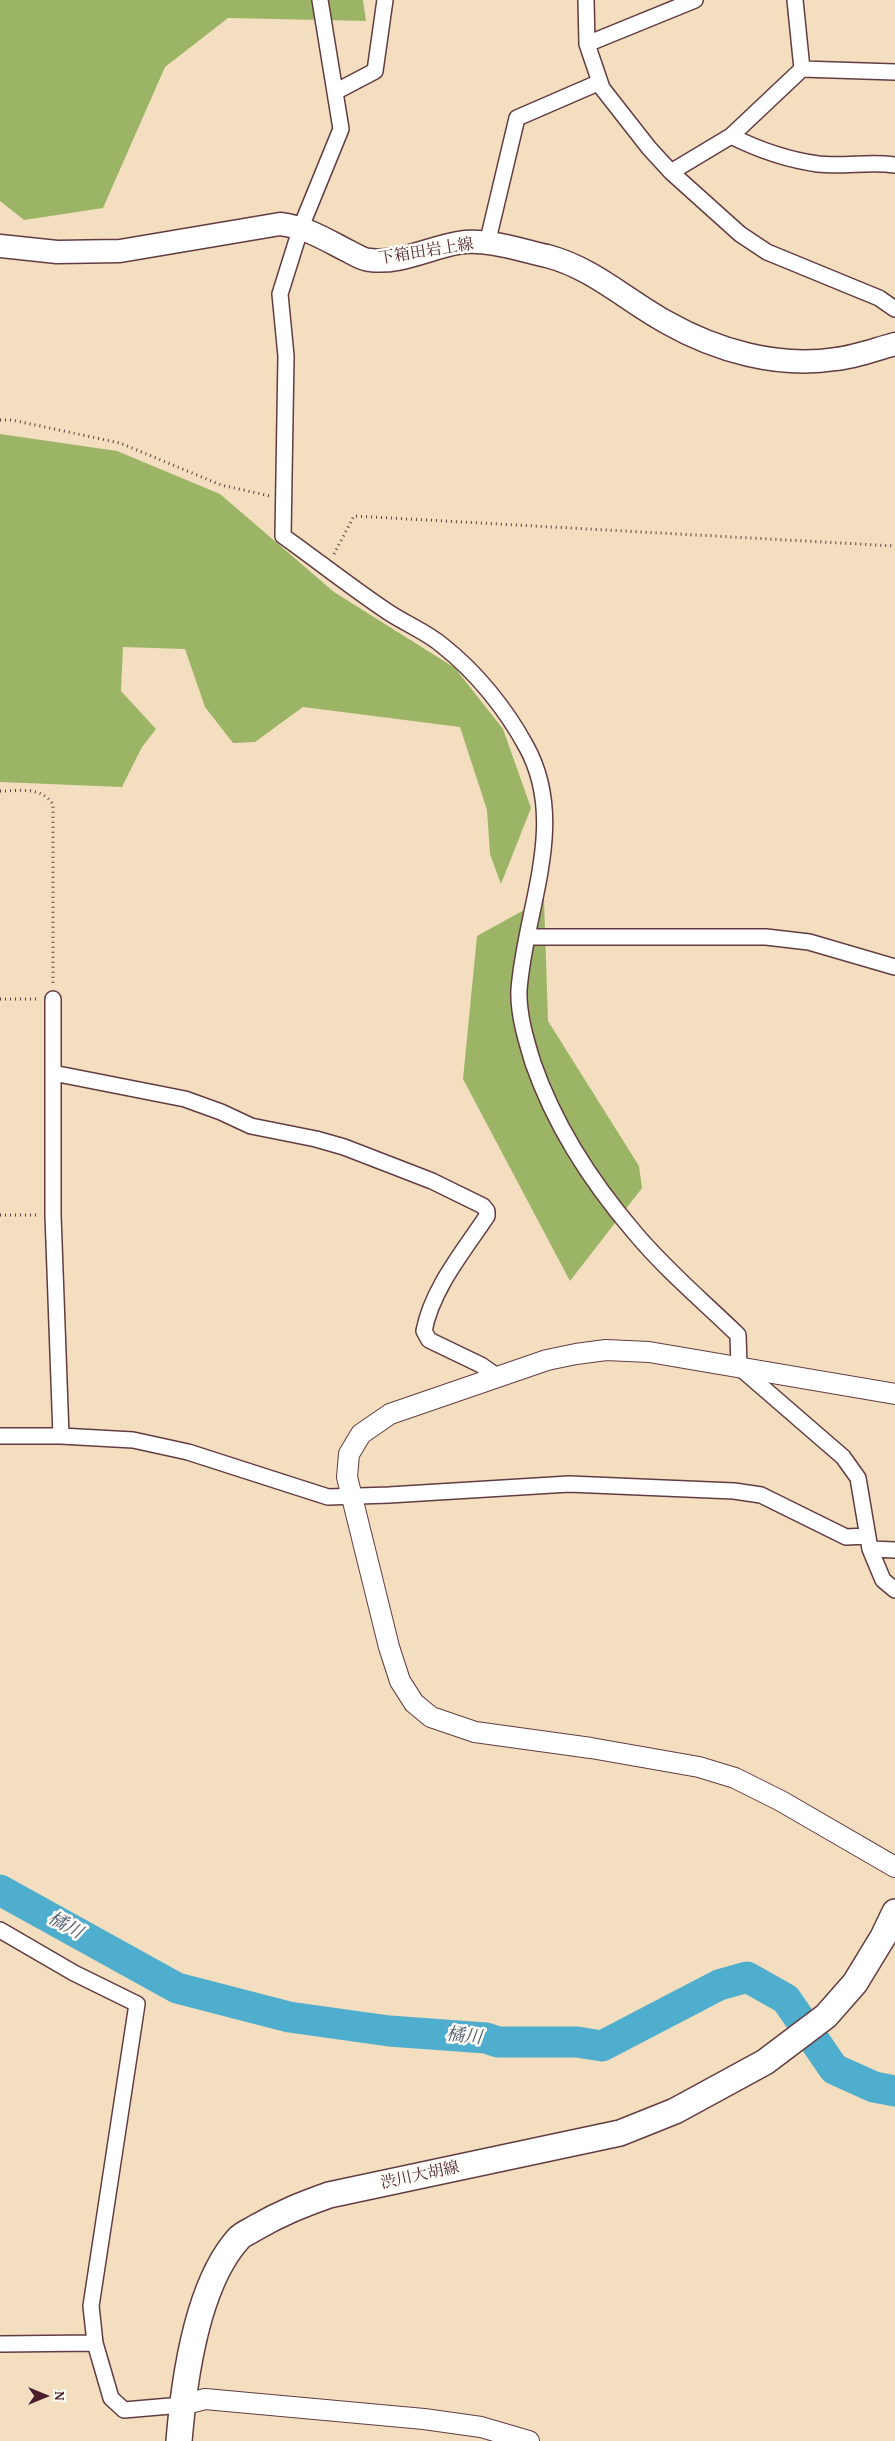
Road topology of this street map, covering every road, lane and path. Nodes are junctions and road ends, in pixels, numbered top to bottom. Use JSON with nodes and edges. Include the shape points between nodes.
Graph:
{"nodes":[{"id":1,"x":320,"y":0,"type":"edge"},
{"id":2,"x":385,"y":0,"type":"edge"},
{"id":3,"x":586,"y":0,"type":"edge"},
{"id":4,"x":695,"y":0,"type":"edge"},
{"id":5,"x":795,"y":0,"type":"edge"},
{"id":6,"x":587,"y":44,"type":"junction"},
{"id":7,"x":802,"y":69,"type":"junction"},
{"id":8,"x":895,"y":72,"type":"edge"},
{"id":9,"x":600,"y":82,"type":"junction"},
{"id":10,"x":335,"y":92,"type":"junction"},
{"id":11,"x":731,"y":136,"type":"junction"},
{"id":12,"x":895,"y":165,"type":"edge"},
{"id":13,"x":671,"y":172,"type":"junction"},
{"id":14,"x":301,"y":227,"type":"junction"},
{"id":15,"x":487,"y":244,"type":"junction"},
{"id":16,"x":0,"y":246,"type":"edge"},
{"id":17,"x":895,"y":308,"type":"edge"},
{"id":18,"x":895,"y":344,"type":"edge"},
{"id":19,"x":0,"y":420,"type":"edge"},
{"id":20,"x":282,"y":499,"type":"junction"},
{"id":21,"x":895,"y":546,"type":"edge"},
{"id":22,"x":326,"y":567,"type":"junction"},
{"id":23,"x":0,"y":791,"type":"edge"},
{"id":24,"x":528,"y":937,"type":"junction"},
{"id":25,"x":895,"y":967,"type":"edge"},
{"id":26,"x":0,"y":999,"type":"edge"},
{"id":27,"x":53,"y":999,"type":"junction"},
{"id":28,"x":53,"y":1073,"type":"junction"},
{"id":29,"x":0,"y":1215,"type":"edge"},
{"id":30,"x":53,"y":1215,"type":"junction"},
{"id":31,"x":739,"y":1367,"type":"junction"},
{"id":32,"x":498,"y":1377,"type":"junction"},
{"id":33,"x":895,"y":1394,"type":"edge"},
{"id":34,"x":0,"y":1436,"type":"edge"},
{"id":35,"x":61,"y":1436,"type":"junction"},
{"id":36,"x":351,"y":1497,"type":"junction"},
{"id":37,"x":868,"y":1543,"type":"junction"},
{"id":38,"x":895,"y":1550,"type":"edge"},
{"id":39,"x":895,"y":1590,"type":"edge"},
{"id":40,"x":895,"y":1867,"type":"edge"},
{"id":41,"x":895,"y":1912,"type":"edge"},
{"id":42,"x":0,"y":1930,"type":"edge"},
{"id":43,"x":95,"y":2343,"type":"junction"},
{"id":44,"x":0,"y":2344,"type":"edge"},
{"id":45,"x":182,"y":2405,"type":"junction"},
{"id":46,"x":179,"y":2441,"type":"edge"},
{"id":47,"x":529,"y":2441,"type":"edge"}],
"edges":[{"from":1,"to":10,"type":"street"},
{"from":2,"to":10,"type":"street","via":[[375,71]]},
{"from":3,"to":6,"type":"street"},
{"from":4,"to":6,"type":"street"},
{"from":5,"to":7,"type":"street"},
{"from":6,"to":9,"type":"street"},
{"from":7,"to":8,"type":"street"},
{"from":7,"to":11,"type":"street"},
{"from":9,"to":13,"type":"street"},
{"from":9,"to":15,"type":"street","via":[[517,118]]},
{"from":10,"to":14,"type":"street","via":[[341,129]]},
{"from":11,"to":12,"type":"street","via":[[752,146],[819,164]]},
{"from":11,"to":13,"type":"street"},
{"from":13,"to":17,"type":"street","via":[[740,234],[767,252],[879,298]]},
{"from":14,"to":15,"type":"main road","name":"下箱田岩上線","via":[[367,260],[387,262],[458,243]]},
{"from":14,"to":16,"type":"main road","name":"下箱田岩上線","via":[[280,224],[120,250],[57,252]]},
{"from":14,"to":20,"type":"street","via":[[280,294],[286,356]]},
{"from":15,"to":18,"type":"main road","name":"下箱田岩上線","via":[[570,264],[605,282],[666,322],[704,340],[768,360],[811,362],[838,359]]},
{"from":19,"to":20,"type":"path","via":[[120,443],[221,486]]},
{"from":20,"to":22,"type":"street","via":[[283,536]]},
{"from":21,"to":22,"type":"path","via":[[354,516]]},
{"from":22,"to":24,"type":"street","via":[[389,613],[442,644],[469,669],[526,746],[542,785],[545,831]]},
{"from":23,"to":27,"type":"path","via":[[39,791],[53,804]]},
{"from":24,"to":25,"type":"street","via":[[766,937],[809,942]]},
{"from":24,"to":31,"type":"street","via":[[519,991],[524,1034],[541,1086],[573,1149],[636,1235],[738,1335]]},
{"from":26,"to":27,"type":"path"},
{"from":27,"to":28,"type":"street"},
{"from":28,"to":30,"type":"street"},
{"from":28,"to":32,"type":"street","via":[[185,1099],[250,1126],[344,1147],[432,1181],[483,1206],[487,1216],[444,1281],[427,1316],[424,1331],[429,1340],[481,1365]]},
{"from":29,"to":30,"type":"path"},
{"from":30,"to":35,"type":"street"},
{"from":31,"to":32,"type":"street","via":[[649,1352],[606,1350],[547,1360]]},
{"from":31,"to":33,"type":"street"},
{"from":31,"to":37,"type":"street","via":[[843,1457],[858,1478]]},
{"from":32,"to":36,"type":"street","via":[[390,1414],[361,1434],[349,1454],[347,1477]]},
{"from":34,"to":35,"type":"street"},
{"from":35,"to":36,"type":"street","via":[[133,1440],[188,1452],[328,1497]]},
{"from":36,"to":37,"type":"street","via":[[569,1484],[734,1491],[761,1495],[846,1537]]},
{"from":36,"to":40,"type":"street","via":[[400,1681],[414,1703],[431,1717],[474,1732],[700,1767],[735,1778]]},
{"from":37,"to":38,"type":"street"},
{"from":37,"to":39,"type":"street","via":[[883,1580]]},
{"from":41,"to":45,"type":"main road","name":"渋川大胡線","via":[[856,1983],[826,2016],[765,2062],[675,2111],[620,2133],[328,2195],[277,2215],[240,2237],[216,2272],[201,2312]]},
{"from":42,"to":43,"type":"street","via":[[74,1973],[138,2004],[91,2306]]},
{"from":43,"to":44,"type":"street"},
{"from":43,"to":45,"type":"street","via":[[111,2398],[124,2410]]},
{"from":45,"to":46,"type":"main road","name":"渋川大胡線"},
{"from":45,"to":47,"type":"street","via":[[205,2399],[424,2419],[481,2426]]}]}
